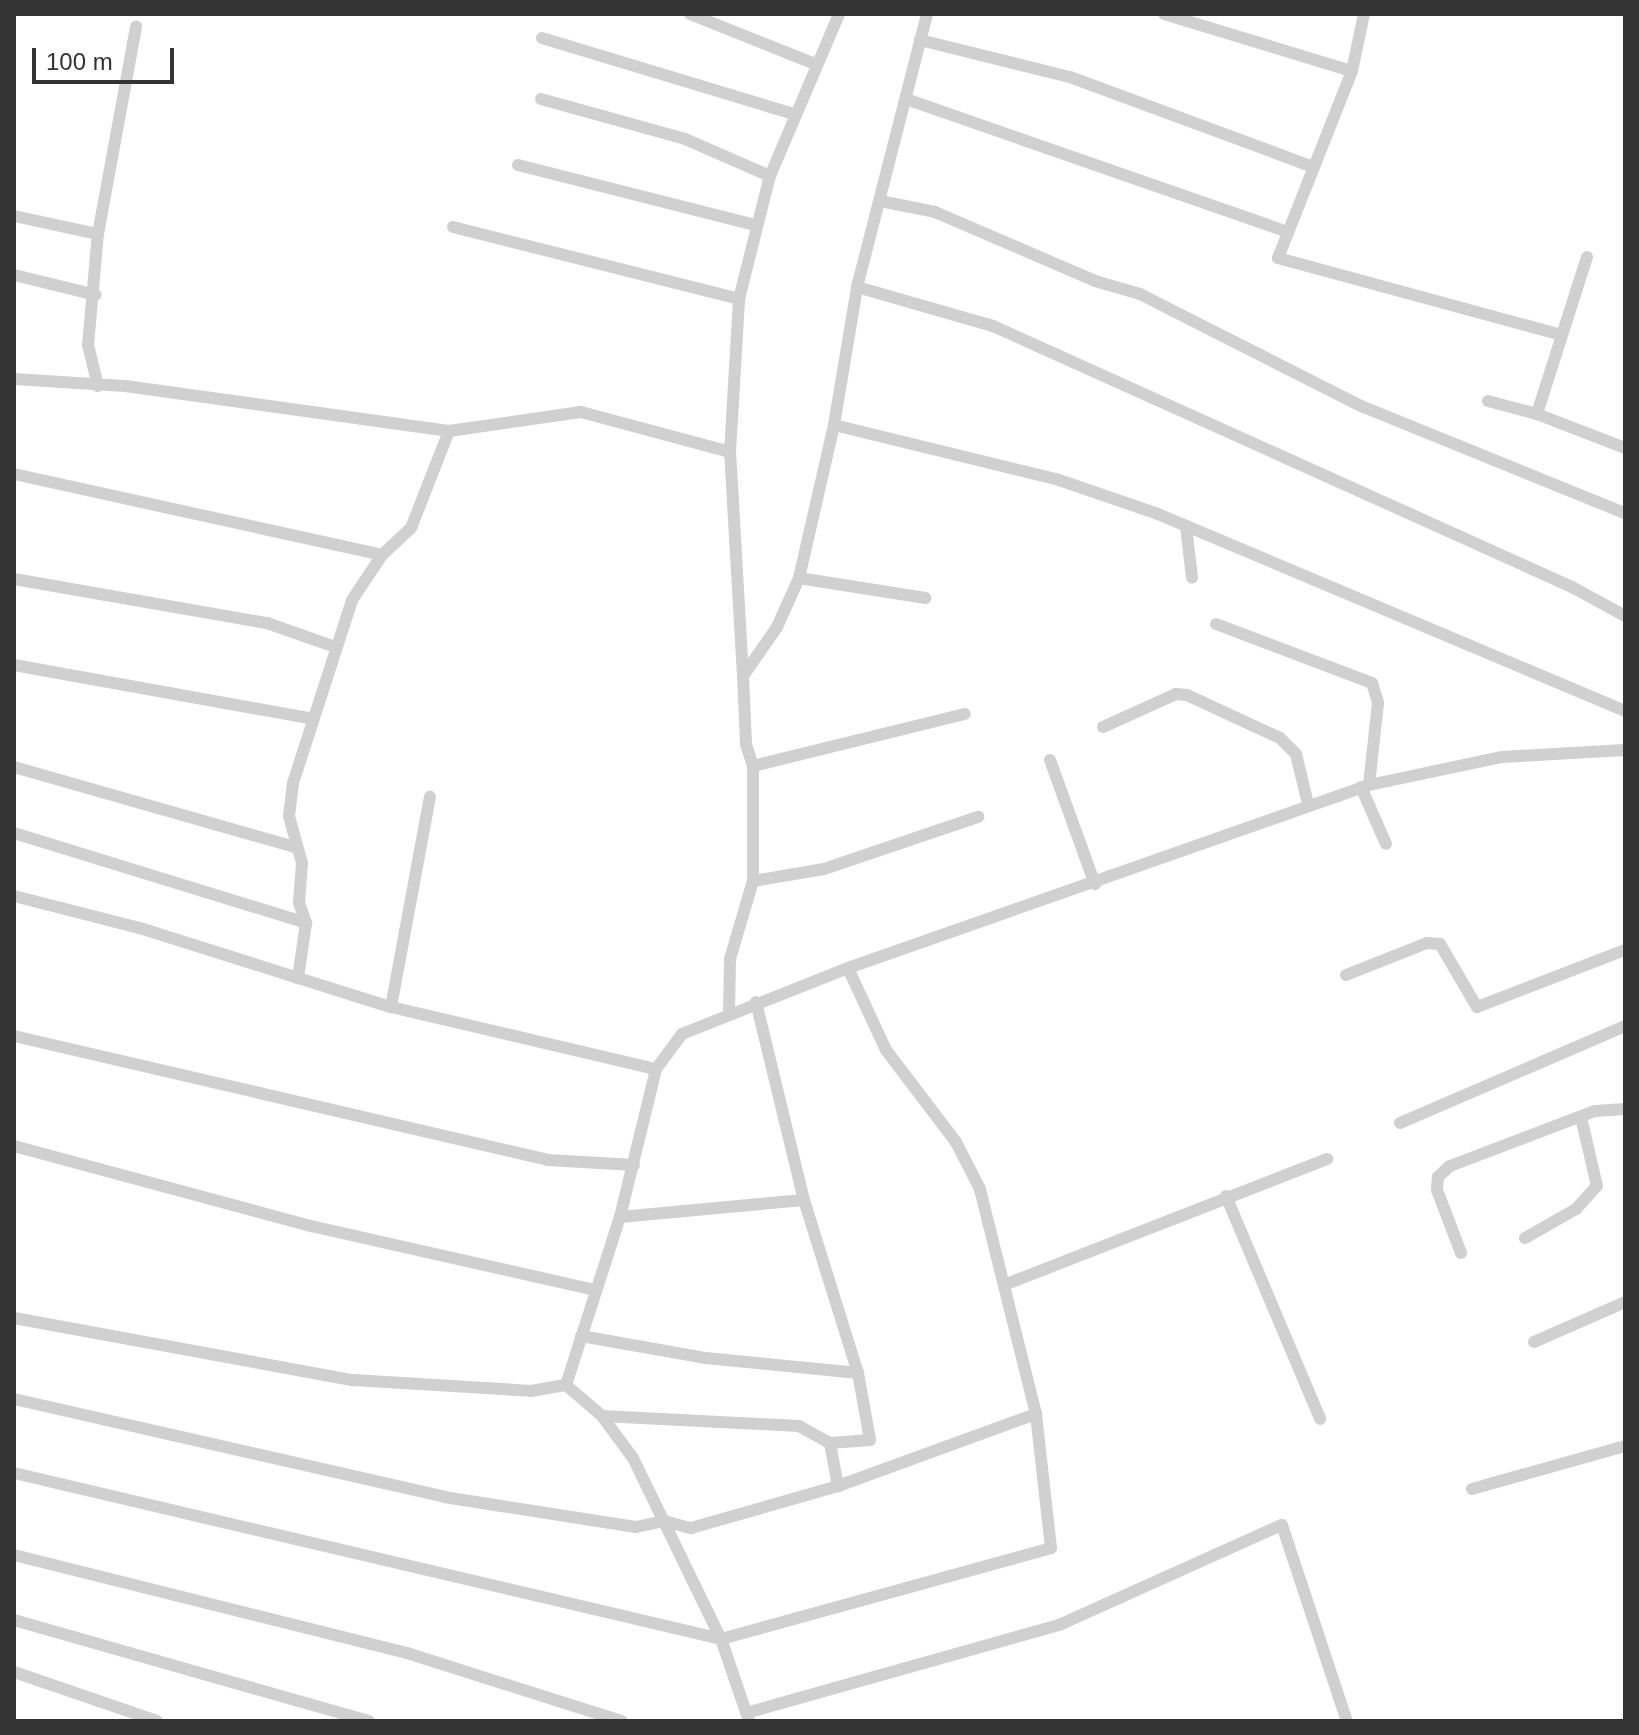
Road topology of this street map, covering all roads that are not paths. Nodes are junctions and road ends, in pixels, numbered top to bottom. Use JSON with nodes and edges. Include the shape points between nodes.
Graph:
{"nodes":[{"id":1,"x":690,"y":14,"type":"edge"},
{"id":2,"x":839,"y":14,"type":"edge"},
{"id":3,"x":927,"y":14,"type":"edge"},
{"id":4,"x":1164,"y":14,"type":"edge"},
{"id":5,"x":1364,"y":14,"type":"edge"},
{"id":6,"x":136,"y":26,"type":"dead end"},
{"id":7,"x":542,"y":38,"type":"dead end"},
{"id":8,"x":920,"y":40,"type":"junction"},
{"id":9,"x":815,"y":64,"type":"junction"},
{"id":10,"x":1352,"y":71,"type":"junction"},
{"id":11,"x":541,"y":99,"type":"dead end"},
{"id":12,"x":906,"y":99,"type":"junction"},
{"id":13,"x":794,"y":114,"type":"junction"},
{"id":14,"x":518,"y":165,"type":"dead end"},
{"id":15,"x":1310,"y":166,"type":"junction"},
{"id":16,"x":770,"y":176,"type":"junction"},
{"id":17,"x":880,"y":201,"type":"junction"},
{"id":18,"x":14,"y":216,"type":"edge"},
{"id":19,"x":755,"y":225,"type":"junction"},
{"id":20,"x":453,"y":227,"type":"dead end"},
{"id":21,"x":1287,"y":232,"type":"junction"},
{"id":22,"x":98,"y":234,"type":"junction"},
{"id":23,"x":1587,"y":257,"type":"dead end"},
{"id":24,"x":14,"y":275,"type":"edge"},
{"id":25,"x":857,"y":287,"type":"junction"},
{"id":26,"x":96,"y":295,"type":"junction"},
{"id":27,"x":739,"y":299,"type":"junction"},
{"id":28,"x":1561,"y":335,"type":"junction"},
{"id":29,"x":14,"y":379,"type":"edge"},
{"id":30,"x":98,"y":386,"type":"junction"},
{"id":31,"x":1488,"y":401,"type":"dead end"},
{"id":32,"x":1537,"y":414,"type":"junction"},
{"id":33,"x":834,"y":425,"type":"junction"},
{"id":34,"x":449,"y":431,"type":"junction"},
{"id":35,"x":1625,"y":448,"type":"edge"},
{"id":36,"x":730,"y":452,"type":"junction"},
{"id":37,"x":14,"y":474,"type":"edge"},
{"id":38,"x":1625,"y":513,"type":"edge"},
{"id":39,"x":1186,"y":526,"type":"junction"},
{"id":40,"x":382,"y":555,"type":"junction"},
{"id":41,"x":799,"y":578,"type":"junction"},
{"id":42,"x":1192,"y":578,"type":"dead end"},
{"id":43,"x":14,"y":579,"type":"edge"},
{"id":44,"x":925,"y":598,"type":"dead end"},
{"id":45,"x":1625,"y":616,"type":"edge"},
{"id":46,"x":1216,"y":624,"type":"dead end"},
{"id":47,"x":335,"y":647,"type":"junction"},
{"id":48,"x":14,"y":665,"type":"edge"},
{"id":49,"x":743,"y":676,"type":"junction"},
{"id":50,"x":1625,"y":711,"type":"edge"},
{"id":51,"x":965,"y":714,"type":"dead end"},
{"id":52,"x":313,"y":719,"type":"junction"},
{"id":53,"x":1103,"y":727,"type":"dead end"},
{"id":54,"x":1625,"y":750,"type":"edge"},
{"id":55,"x":1050,"y":760,"type":"dead end"},
{"id":56,"x":753,"y":766,"type":"junction"},
{"id":57,"x":14,"y":767,"type":"edge"},
{"id":58,"x":1365,"y":786,"type":"junction"},
{"id":59,"x":430,"y":797,"type":"dead end"},
{"id":60,"x":1308,"y":804,"type":"junction"},
{"id":61,"x":978,"y":817,"type":"dead end"},
{"id":62,"x":14,"y":833,"type":"edge"},
{"id":63,"x":1386,"y":844,"type":"dead end"},
{"id":64,"x":294,"y":847,"type":"junction"},
{"id":65,"x":753,"y":881,"type":"junction"},
{"id":66,"x":1095,"y":884,"type":"junction"},
{"id":67,"x":14,"y":896,"type":"edge"},
{"id":68,"x":306,"y":923,"type":"junction"},
{"id":69,"x":1625,"y":950,"type":"edge"},
{"id":70,"x":848,"y":968,"type":"junction"},
{"id":71,"x":1346,"y":975,"type":"dead end"},
{"id":72,"x":298,"y":978,"type":"junction"},
{"id":73,"x":756,"y":1002,"type":"junction"},
{"id":74,"x":391,"y":1007,"type":"junction"},
{"id":75,"x":729,"y":1012,"type":"junction"},
{"id":76,"x":1625,"y":1026,"type":"edge"},
{"id":77,"x":14,"y":1036,"type":"edge"},
{"id":78,"x":656,"y":1069,"type":"junction"},
{"id":79,"x":1625,"y":1109,"type":"edge"},
{"id":80,"x":1581,"y":1117,"type":"junction"},
{"id":81,"x":1400,"y":1123,"type":"dead end"},
{"id":82,"x":14,"y":1146,"type":"edge"},
{"id":83,"x":1327,"y":1159,"type":"dead end"},
{"id":84,"x":634,"y":1165,"type":"junction"},
{"id":85,"x":1226,"y":1196,"type":"junction"},
{"id":86,"x":804,"y":1200,"type":"junction"},
{"id":87,"x":620,"y":1217,"type":"junction"},
{"id":88,"x":1525,"y":1238,"type":"dead end"},
{"id":89,"x":1461,"y":1253,"type":"dead end"},
{"id":90,"x":1004,"y":1285,"type":"junction"},
{"id":91,"x":594,"y":1290,"type":"junction"},
{"id":92,"x":1625,"y":1302,"type":"edge"},
{"id":93,"x":14,"y":1318,"type":"edge"},
{"id":94,"x":581,"y":1336,"type":"junction"},
{"id":95,"x":1534,"y":1342,"type":"dead end"},
{"id":96,"x":858,"y":1373,"type":"junction"},
{"id":97,"x":566,"y":1385,"type":"junction"},
{"id":98,"x":14,"y":1399,"type":"edge"},
{"id":99,"x":1036,"y":1414,"type":"junction"},
{"id":100,"x":602,"y":1416,"type":"junction"},
{"id":101,"x":1320,"y":1419,"type":"dead end"},
{"id":102,"x":830,"y":1443,"type":"junction"},
{"id":103,"x":1625,"y":1446,"type":"edge"},
{"id":104,"x":14,"y":1473,"type":"edge"},
{"id":105,"x":838,"y":1486,"type":"junction"},
{"id":106,"x":1472,"y":1489,"type":"dead end"},
{"id":107,"x":664,"y":1521,"type":"junction"},
{"id":108,"x":14,"y":1555,"type":"edge"},
{"id":109,"x":14,"y":1620,"type":"edge"},
{"id":110,"x":721,"y":1639,"type":"junction"},
{"id":111,"x":14,"y":1672,"type":"edge"},
{"id":112,"x":748,"y":1717,"type":"edge"},
{"id":113,"x":157,"y":1721,"type":"edge"},
{"id":114,"x":369,"y":1721,"type":"edge"},
{"id":115,"x":622,"y":1721,"type":"edge"},
{"id":116,"x":1347,"y":1721,"type":"edge"}],
"edges":[{"from":1,"to":9,"type":"street"},
{"from":2,"to":9,"type":"street"},
{"from":3,"to":8,"type":"street"},
{"from":4,"to":10,"type":"street"},
{"from":5,"to":10,"type":"street"},
{"from":6,"to":22,"type":"street"},
{"from":7,"to":13,"type":"street"},
{"from":8,"to":12,"type":"street"},
{"from":8,"to":15,"type":"street","via":[[1070,77]]},
{"from":9,"to":13,"type":"street"},
{"from":10,"to":15,"type":"street"},
{"from":11,"to":16,"type":"street","via":[[685,139]]},
{"from":12,"to":17,"type":"street"},
{"from":12,"to":21,"type":"street"},
{"from":13,"to":16,"type":"street"},
{"from":14,"to":19,"type":"street"},
{"from":15,"to":21,"type":"street"},
{"from":16,"to":19,"type":"street"},
{"from":17,"to":25,"type":"street"},
{"from":17,"to":38,"type":"street","via":[[935,212],[1095,281],[1140,294],[1361,406]]},
{"from":18,"to":22,"type":"street"},
{"from":19,"to":27,"type":"street"},
{"from":20,"to":27,"type":"street"},
{"from":21,"to":28,"type":"street","via":[[1278,258]]},
{"from":22,"to":26,"type":"street"},
{"from":23,"to":28,"type":"street"},
{"from":24,"to":26,"type":"street"},
{"from":25,"to":33,"type":"street"},
{"from":25,"to":45,"type":"street","via":[[993,326],[1572,587]]},
{"from":26,"to":30,"type":"street","via":[[88,345]]},
{"from":27,"to":36,"type":"street"},
{"from":28,"to":32,"type":"street"},
{"from":29,"to":30,"type":"street"},
{"from":30,"to":34,"type":"street"},
{"from":31,"to":32,"type":"street"},
{"from":32,"to":35,"type":"street"},
{"from":33,"to":39,"type":"street","via":[[1056,479]]},
{"from":33,"to":41,"type":"street"},
{"from":34,"to":36,"type":"street","via":[[537,414],[581,412]]},
{"from":34,"to":40,"type":"street","via":[[411,528]]},
{"from":36,"to":49,"type":"street"},
{"from":37,"to":40,"type":"street"},
{"from":39,"to":42,"type":"street"},
{"from":39,"to":50,"type":"street"},
{"from":40,"to":47,"type":"street","via":[[352,600]]},
{"from":41,"to":44,"type":"street"},
{"from":41,"to":49,"type":"street","via":[[777,627]]},
{"from":43,"to":47,"type":"street","via":[[267,623]]},
{"from":46,"to":58,"type":"street","via":[[1372,683],[1378,703]]},
{"from":47,"to":52,"type":"street"},
{"from":48,"to":52,"type":"street"},
{"from":49,"to":56,"type":"street","via":[[746,744]]},
{"from":51,"to":56,"type":"street"},
{"from":52,"to":64,"type":"street","via":[[293,783]]},
{"from":53,"to":60,"type":"street","via":[[1176,694],[1187,695],[1280,738],[1296,754]]},
{"from":54,"to":58,"type":"street","via":[[1502,757]]},
{"from":55,"to":66,"type":"street"},
{"from":56,"to":65,"type":"street"},
{"from":57,"to":64,"type":"street"},
{"from":58,"to":60,"type":"street"},
{"from":58,"to":63,"type":"street"},
{"from":59,"to":74,"type":"street"},
{"from":60,"to":66,"type":"street"},
{"from":61,"to":65,"type":"street","via":[[824,869]]},
{"from":62,"to":68,"type":"street"},
{"from":64,"to":68,"type":"street","via":[[302,863],[299,903]]},
{"from":65,"to":75,"type":"street","via":[[730,959]]},
{"from":66,"to":70,"type":"street"},
{"from":67,"to":72,"type":"street","via":[[143,929]]},
{"from":68,"to":72,"type":"street"},
{"from":69,"to":71,"type":"street","via":[[1477,1007],[1440,944],[1427,943]]},
{"from":70,"to":73,"type":"street"},
{"from":70,"to":90,"type":"street","via":[[886,1050],[956,1142],[980,1189]]},
{"from":72,"to":74,"type":"street"},
{"from":73,"to":75,"type":"street"},
{"from":73,"to":86,"type":"street"},
{"from":74,"to":78,"type":"street"},
{"from":75,"to":78,"type":"street","via":[[682,1034]]},
{"from":76,"to":81,"type":"street"},
{"from":77,"to":84,"type":"street","via":[[548,1160]]},
{"from":78,"to":84,"type":"street"},
{"from":79,"to":80,"type":"street"},
{"from":80,"to":88,"type":"street","via":[[1597,1186],[1565,1218]]},
{"from":80,"to":89,"type":"street","via":[[1450,1166],[1438,1177],[1437,1190]]},
{"from":82,"to":91,"type":"street","via":[[311,1226]]},
{"from":83,"to":85,"type":"street"},
{"from":84,"to":87,"type":"street"},
{"from":85,"to":90,"type":"street"},
{"from":85,"to":101,"type":"street"},
{"from":86,"to":87,"type":"street"},
{"from":86,"to":96,"type":"street"},
{"from":87,"to":91,"type":"street"},
{"from":90,"to":99,"type":"street"},
{"from":91,"to":94,"type":"street"},
{"from":92,"to":95,"type":"street"},
{"from":93,"to":97,"type":"street","via":[[353,1380],[531,1391]]},
{"from":94,"to":96,"type":"street","via":[[706,1358]]},
{"from":94,"to":97,"type":"street"},
{"from":96,"to":102,"type":"street","via":[[870,1440]]},
{"from":97,"to":100,"type":"street"},
{"from":98,"to":107,"type":"street","via":[[444,1497],[636,1527]]},
{"from":99,"to":105,"type":"street"},
{"from":99,"to":110,"type":"street","via":[[1051,1548]]},
{"from":100,"to":102,"type":"street","via":[[799,1426]]},
{"from":100,"to":107,"type":"street","via":[[633,1458]]},
{"from":102,"to":105,"type":"street"},
{"from":103,"to":106,"type":"street"},
{"from":104,"to":110,"type":"street"},
{"from":105,"to":107,"type":"street","via":[[691,1528]]},
{"from":107,"to":110,"type":"street"},
{"from":108,"to":115,"type":"street","via":[[407,1653]]},
{"from":109,"to":114,"type":"street"},
{"from":110,"to":112,"type":"street"},
{"from":111,"to":113,"type":"street"},
{"from":112,"to":116,"type":"street","via":[[1059,1625],[1282,1525]]}]}
